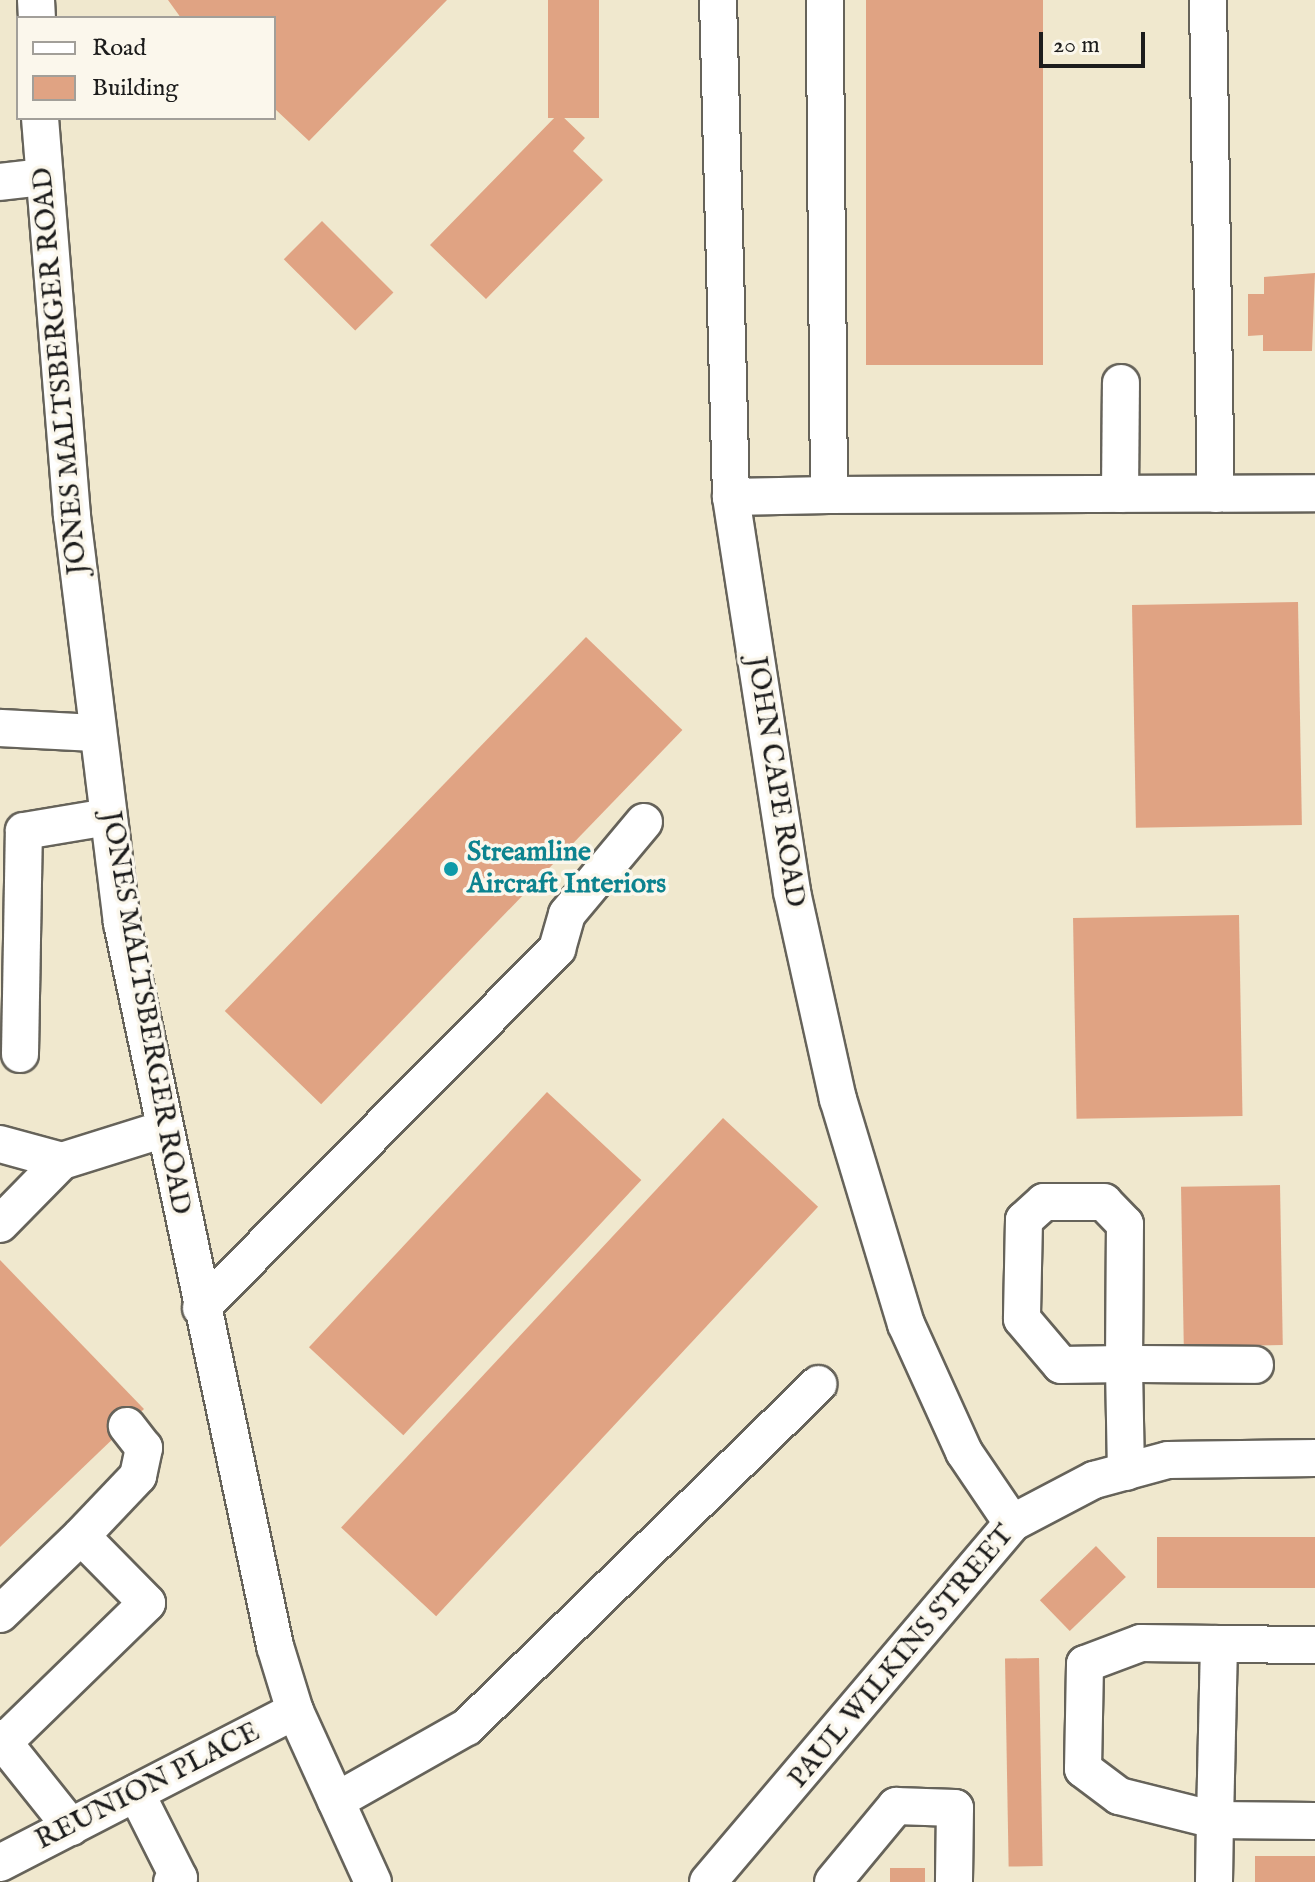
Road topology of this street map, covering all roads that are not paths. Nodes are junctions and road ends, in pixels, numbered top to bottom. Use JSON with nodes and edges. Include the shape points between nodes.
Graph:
{"nodes":[{"id":1,"x":718,"y":0,"type":"edge"},
{"id":2,"x":825,"y":0,"type":"edge"},
{"id":3,"x":1208,"y":0,"type":"edge"},
{"id":4,"x":40,"y":120,"type":"edge"},
{"id":5,"x":44,"y":177,"type":"junction"},
{"id":6,"x":0,"y":182,"type":"edge"},
{"id":7,"x":1121,"y":383,"type":"dead end"},
{"id":8,"x":1315,"y":493,"type":"edge"},
{"id":9,"x":1120,"y":494,"type":"junction"},
{"id":10,"x":1216,"y":494,"type":"junction"},
{"id":11,"x":829,"y":495,"type":"junction"},
{"id":12,"x":731,"y":497,"type":"junction"},
{"id":13,"x":0,"y":728,"type":"edge"},
{"id":14,"x":96,"y":733,"type":"junction"},
{"id":15,"x":108,"y":817,"type":"junction"},
{"id":16,"x":644,"y":822,"type":"dead end"},
{"id":17,"x":20,"y":1054,"type":"dead end"},
{"id":18,"x":164,"y":1129,"type":"junction"},
{"id":19,"x":0,"y":1144,"type":"edge"},
{"id":20,"x":62,"y":1161,"type":"junction"},
{"id":21,"x":0,"y":1224,"type":"edge"},
{"id":22,"x":201,"y":1308,"type":"junction"},
{"id":23,"x":1124,"y":1364,"type":"junction"},
{"id":24,"x":1255,"y":1365,"type":"dead end"},
{"id":25,"x":818,"y":1384,"type":"dead end"},
{"id":26,"x":127,"y":1426,"type":"dead end"},
{"id":27,"x":1315,"y":1458,"type":"edge"},
{"id":28,"x":1126,"y":1472,"type":"junction"},
{"id":29,"x":1012,"y":1523,"type":"junction"},
{"id":30,"x":81,"y":1536,"type":"junction"},
{"id":31,"x":0,"y":1614,"type":"edge"},
{"id":32,"x":1219,"y":1644,"type":"junction"},
{"id":33,"x":1315,"y":1645,"type":"edge"},
{"id":34,"x":295,"y":1711,"type":"junction"},
{"id":35,"x":2,"y":1740,"type":"edge"},
{"id":36,"x":136,"y":1793,"type":"junction"},
{"id":37,"x":336,"y":1801,"type":"junction"},
{"id":38,"x":1215,"y":1820,"type":"junction"},
{"id":39,"x":1315,"y":1821,"type":"edge"},
{"id":40,"x":71,"y":1827,"type":"junction"},
{"id":41,"x":0,"y":1863,"type":"edge"},
{"id":42,"x":719,"y":1877,"type":"edge"},
{"id":43,"x":172,"y":1882,"type":"edge"},
{"id":44,"x":373,"y":1882,"type":"edge"},
{"id":45,"x":833,"y":1882,"type":"edge"},
{"id":46,"x":954,"y":1882,"type":"edge"},
{"id":47,"x":1214,"y":1882,"type":"edge"}],
"edges":[{"from":1,"to":12,"type":"street","name":"JOHN CAPE ROAD"},
{"from":2,"to":11,"type":"street"},
{"from":3,"to":10,"type":"street"},
{"from":4,"to":5,"type":"street","name":"JONES MALTSBERGER ROAD"},
{"from":5,"to":6,"type":"street"},
{"from":5,"to":14,"type":"street","name":"JONES MALTSBERGER ROAD"},
{"from":7,"to":9,"type":"street"},
{"from":8,"to":10,"type":"street"},
{"from":9,"to":10,"type":"street"},
{"from":9,"to":11,"type":"street"},
{"from":11,"to":12,"type":"street"},
{"from":12,"to":29,"type":"street","name":"JOHN CAPE ROAD","via":[[792,892],[838,1099],[906,1324],[964,1452]]},
{"from":13,"to":14,"type":"street"},
{"from":14,"to":15,"type":"street","name":"JONES MALTSBERGER ROAD"},
{"from":15,"to":17,"type":"street","via":[[24,831]]},
{"from":15,"to":18,"type":"street","name":"JONES MALTSBERGER ROAD"},
{"from":16,"to":22,"type":"street","via":[[567,914],[557,949]]},
{"from":18,"to":20,"type":"street"},
{"from":18,"to":22,"type":"street","name":"JONES MALTSBERGER ROAD"},
{"from":19,"to":20,"type":"street"},
{"from":20,"to":21,"type":"street"},
{"from":22,"to":34,"type":"street","name":"JONES MALTSBERGER ROAD"},
{"from":23,"to":23,"type":"street","via":[[1125,1224],[1104,1202],[1044,1202],[1024,1220],[1022,1319],[1061,1365]]},
{"from":23,"to":24,"type":"street"},
{"from":23,"to":28,"type":"street"},
{"from":25,"to":37,"type":"street","via":[[467,1727]]},
{"from":26,"to":30,"type":"street","via":[[144,1448],[138,1476]]},
{"from":27,"to":28,"type":"street","name":"PAUL WILKINS STREET","via":[[1168,1460]]},
{"from":28,"to":29,"type":"street","name":"PAUL WILKINS STREET"},
{"from":29,"to":42,"type":"street","name":"PAUL WILKINS STREET"},
{"from":30,"to":31,"type":"street"},
{"from":30,"to":35,"type":"street","via":[[147,1603]]},
{"from":32,"to":33,"type":"street"},
{"from":32,"to":38,"type":"street"},
{"from":32,"to":38,"type":"street","via":[[1141,1643],[1085,1664],[1083,1769],[1119,1796]]},
{"from":34,"to":36,"type":"street","name":"REUNION PLACE"},
{"from":34,"to":37,"type":"street","name":"JONES MALTSBERGER ROAD"},
{"from":35,"to":40,"type":"street"},
{"from":36,"to":40,"type":"street","name":"REUNION PLACE"},
{"from":36,"to":43,"type":"street","via":[[179,1878]]},
{"from":37,"to":44,"type":"street","name":"JONES MALTSBERGER ROAD"},
{"from":38,"to":39,"type":"street"},
{"from":38,"to":47,"type":"street"},
{"from":40,"to":41,"type":"street","name":"REUNION PLACE"},
{"from":45,"to":46,"type":"street","via":[[896,1806],[955,1808]]}]}
